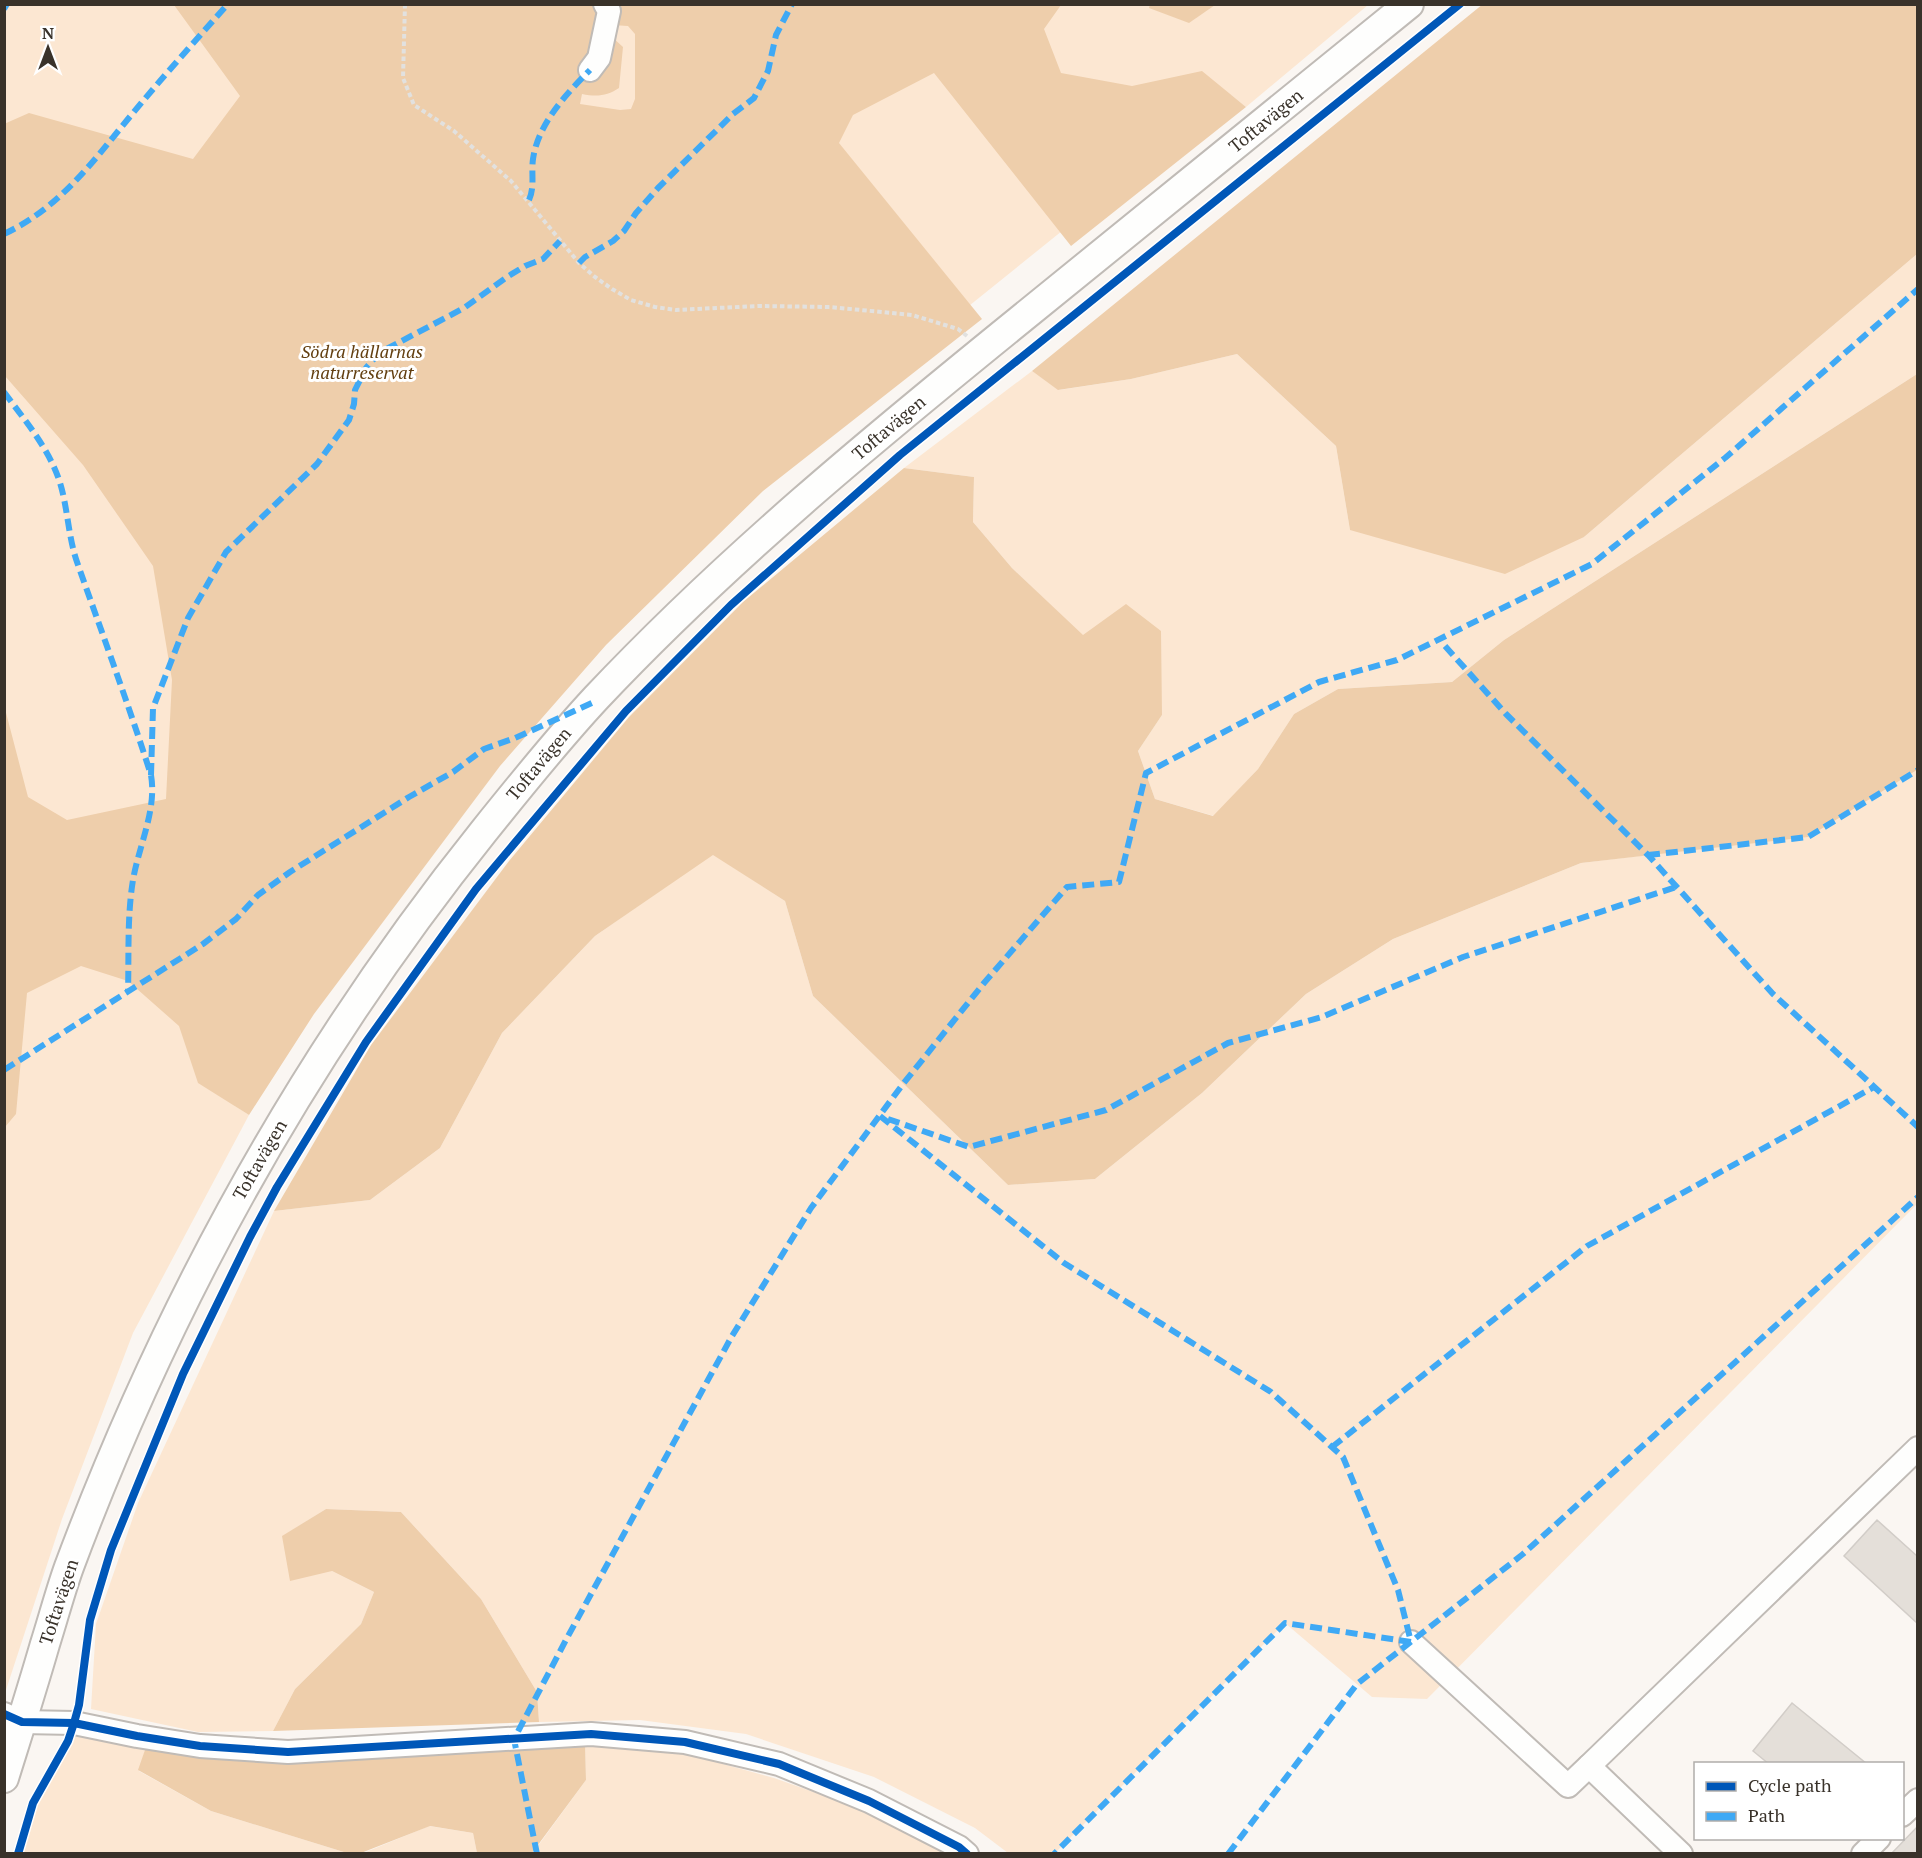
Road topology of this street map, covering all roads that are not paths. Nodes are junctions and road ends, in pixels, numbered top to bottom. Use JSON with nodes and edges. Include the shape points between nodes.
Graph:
{"nodes":[{"id":1,"x":605,"y":4,"type":"edge"},
{"id":2,"x":1409,"y":4,"type":"edge"},
{"id":3,"x":590,"y":70,"type":"dead end"},
{"id":4,"x":1917,"y":1448,"type":"edge"},
{"id":5,"x":1411,"y":1641,"type":"dead end"},
{"id":6,"x":13,"y":1718,"type":"edge"},
{"id":7,"x":1589,"y":1766,"type":"junction"},
{"id":8,"x":4,"y":1778,"type":"edge"},
{"id":9,"x":1917,"y":1800,"type":"edge"},
{"id":10,"x":1904,"y":1813,"type":"edge"},
{"id":11,"x":1878,"y":1840,"type":"edge"},
{"id":12,"x":967,"y":1854,"type":"edge"},
{"id":13,"x":1680,"y":1854,"type":"edge"},
{"id":14,"x":1863,"y":1854,"type":"edge"}],
"edges":[{"from":1,"to":3,"type":"street","via":[[609,11],[599,58]]},
{"from":2,"to":6,"type":"main road","name":"Toftavägen","via":[[803,500],[624,669],[535,767],[437,889],[370,984],[306,1080],[245,1183],[124,1428]]},
{"from":4,"to":7,"type":"street"},
{"from":5,"to":7,"type":"street","via":[[1568,1786]]},
{"from":6,"to":8,"type":"main road","name":"Toftavägen"},
{"from":6,"to":12,"type":"street","via":[[74,1723],[200,1746],[288,1752],[591,1734],[685,1742],[779,1764],[869,1801]]},
{"from":7,"to":13,"type":"street"},
{"from":9,"to":10,"type":"street"},
{"from":11,"to":14,"type":"street"}]}
